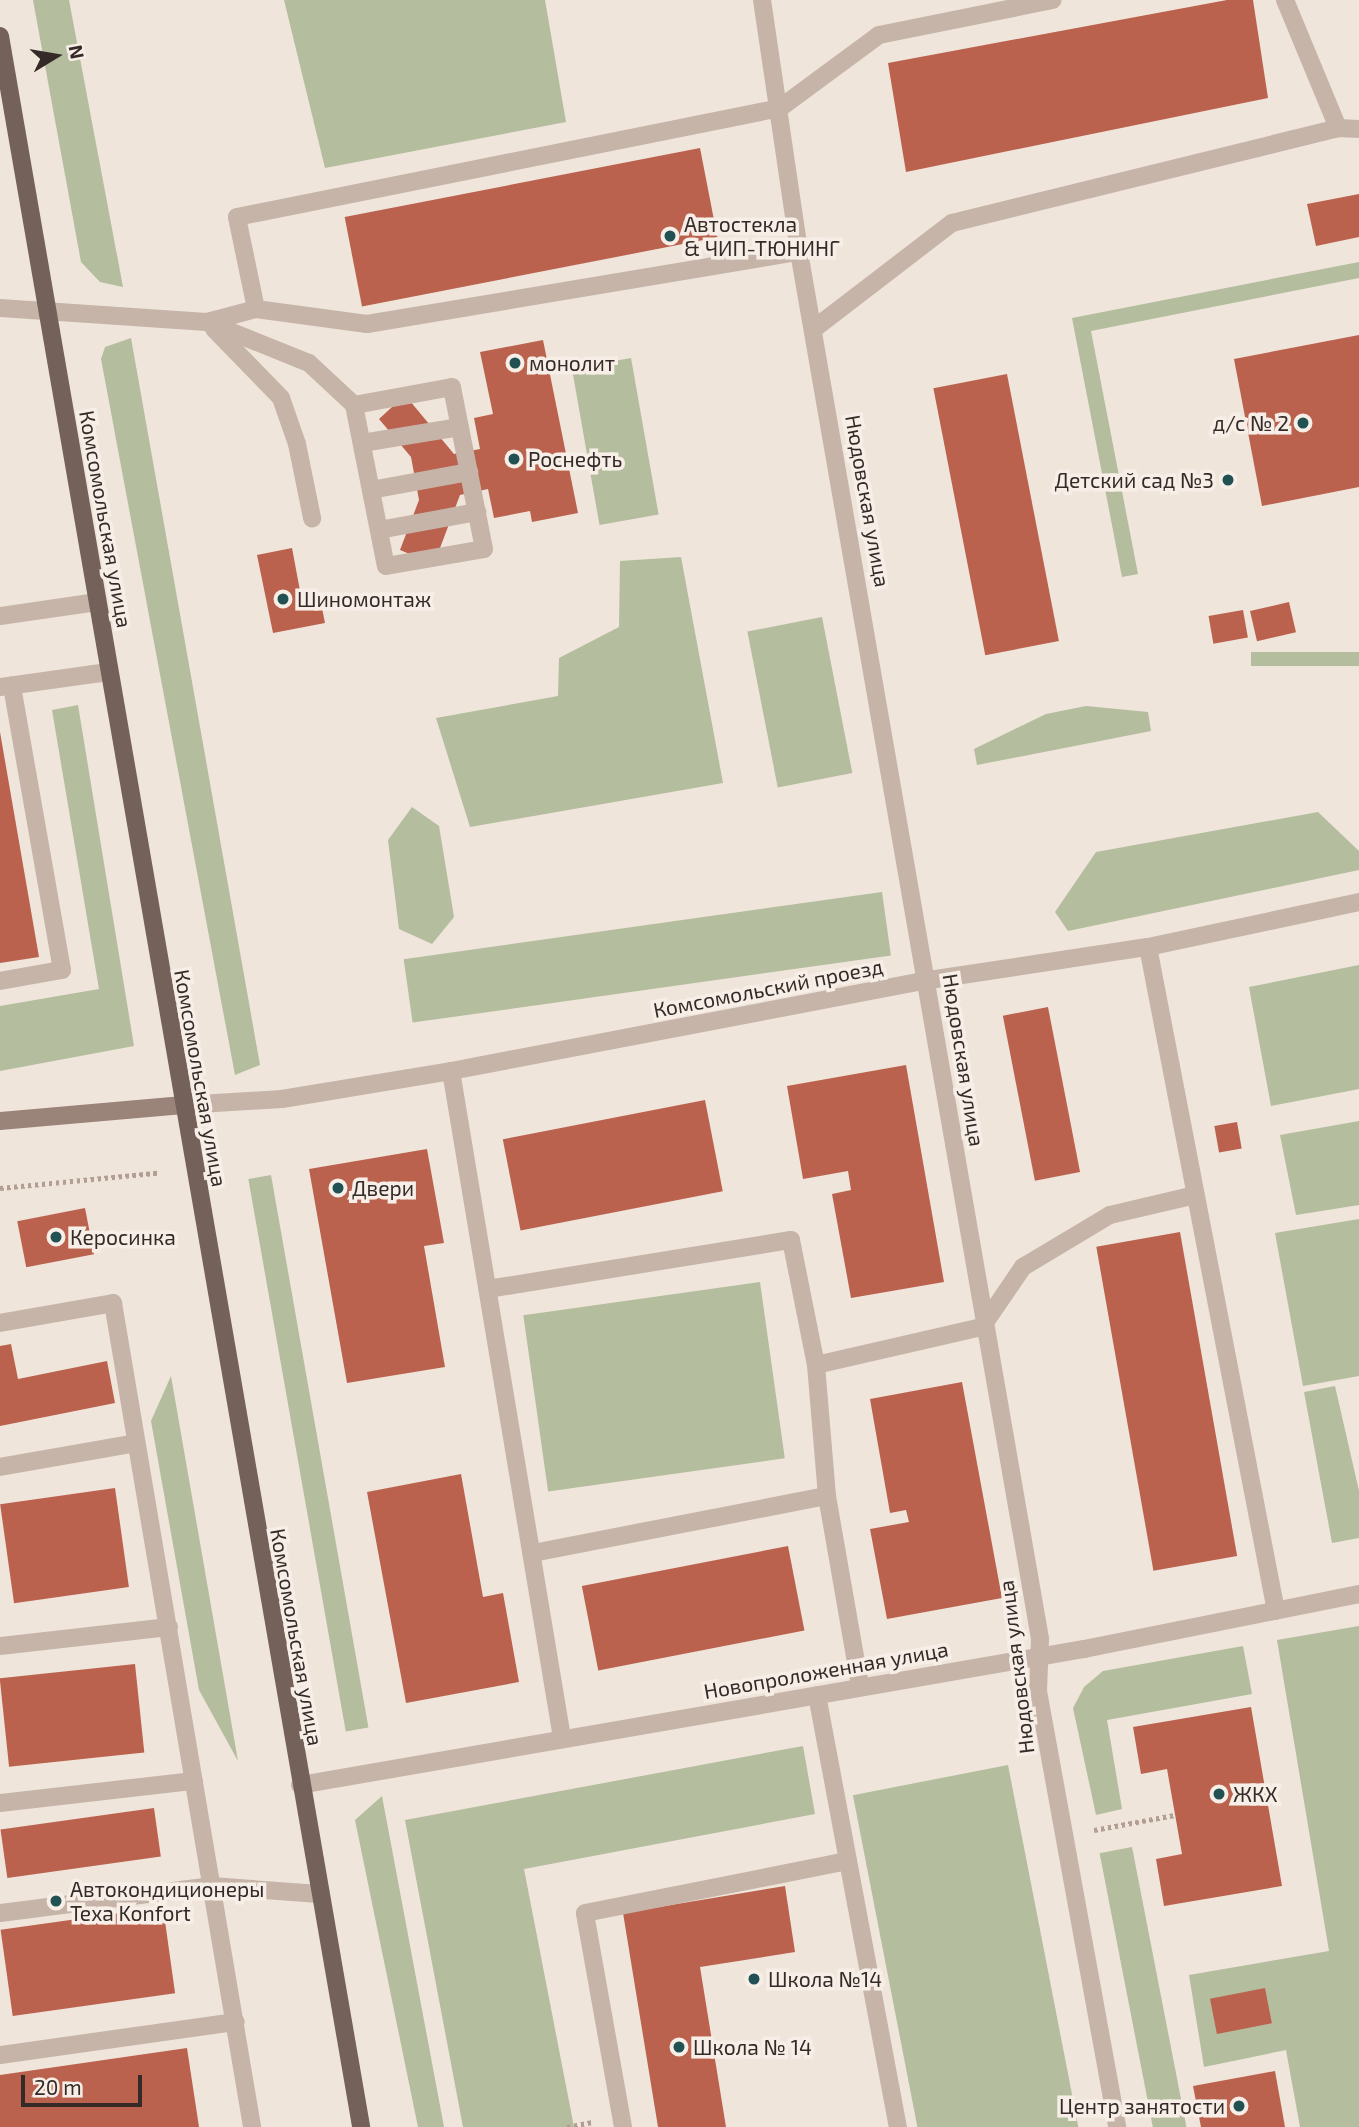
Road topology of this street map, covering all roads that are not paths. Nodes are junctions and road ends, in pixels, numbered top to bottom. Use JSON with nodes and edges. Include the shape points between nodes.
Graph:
{"nodes":[{"id":1,"x":762,"y":0,"type":"edge"},
{"id":2,"x":1052,"y":0,"type":"edge"},
{"id":3,"x":1285,"y":0,"type":"edge"},
{"id":4,"x":0,"y":36,"type":"edge"},
{"id":5,"x":780,"y":108,"type":"junction"},
{"id":6,"x":1338,"y":128,"type":"junction"},
{"id":7,"x":1359,"y":130,"type":"edge"},
{"id":8,"x":799,"y":252,"type":"junction"},
{"id":9,"x":0,"y":308,"type":"edge"},
{"id":10,"x":256,"y":309,"type":"junction"},
{"id":11,"x":47,"y":310,"type":"junction"},
{"id":12,"x":207,"y":322,"type":"junction"},
{"id":13,"x":815,"y":328,"type":"junction"},
{"id":14,"x":354,"y":405,"type":"junction"},
{"id":15,"x":460,"y":427,"type":"junction"},
{"id":16,"x":362,"y":443,"type":"junction"},
{"id":17,"x":469,"y":472,"type":"junction"},
{"id":18,"x":371,"y":490,"type":"junction"},
{"id":19,"x":477,"y":512,"type":"junction"},
{"id":20,"x":312,"y":518,"type":"dead end"},
{"id":21,"x":379,"y":530,"type":"junction"},
{"id":22,"x":97,"y":602,"type":"junction"},
{"id":23,"x":0,"y":616,"type":"edge"},
{"id":24,"x":108,"y":672,"type":"junction"},
{"id":25,"x":6,"y":686,"type":"edge"},
{"id":26,"x":1359,"y":902,"type":"edge"},
{"id":27,"x":1148,"y":947,"type":"junction"},
{"id":28,"x":929,"y":980,"type":"junction"},
{"id":29,"x":0,"y":981,"type":"edge"},
{"id":30,"x":451,"y":1071,"type":"junction"},
{"id":31,"x":183,"y":1105,"type":"junction"},
{"id":32,"x":0,"y":1121,"type":"edge"},
{"id":33,"x":1195,"y":1195,"type":"junction"},
{"id":34,"x":488,"y":1289,"type":"junction"},
{"id":35,"x":0,"y":1323,"type":"edge"},
{"id":36,"x":982,"y":1327,"type":"junction"},
{"id":37,"x":816,"y":1364,"type":"junction"},
{"id":38,"x":136,"y":1443,"type":"junction"},
{"id":39,"x":0,"y":1467,"type":"edge"},
{"id":40,"x":827,"y":1496,"type":"junction"},
{"id":41,"x":533,"y":1553,"type":"junction"},
{"id":42,"x":1359,"y":1594,"type":"edge"},
{"id":43,"x":1276,"y":1611,"type":"junction"},
{"id":44,"x":169,"y":1627,"type":"junction"},
{"id":45,"x":0,"y":1646,"type":"edge"},
{"id":46,"x":1040,"y":1656,"type":"junction"},
{"id":47,"x":860,"y":1685,"type":"junction"},
{"id":48,"x":817,"y":1695,"type":"junction"},
{"id":49,"x":562,"y":1738,"type":"junction"},
{"id":50,"x":194,"y":1780,"type":"junction"},
{"id":51,"x":300,"y":1785,"type":"junction"},
{"id":52,"x":0,"y":1803,"type":"edge"},
{"id":53,"x":848,"y":1860,"type":"junction"},
{"id":54,"x":212,"y":1886,"type":"junction"},
{"id":55,"x":319,"y":1894,"type":"junction"},
{"id":56,"x":0,"y":1913,"type":"edge"},
{"id":57,"x":236,"y":2022,"type":"junction"},
{"id":58,"x":0,"y":2055,"type":"edge"},
{"id":59,"x":251,"y":2127,"type":"edge"},
{"id":60,"x":361,"y":2127,"type":"edge"},
{"id":61,"x":623,"y":2127,"type":"edge"},
{"id":62,"x":898,"y":2127,"type":"edge"},
{"id":63,"x":1117,"y":2127,"type":"edge"}],
"edges":[{"from":1,"to":5,"type":"street","name":"Нюдовская улица"},
{"from":2,"to":5,"type":"street","via":[[879,36]]},
{"from":3,"to":6,"type":"street"},
{"from":4,"to":11,"type":"main road","name":"Комсомольская улица"},
{"from":5,"to":8,"type":"street","name":"Нюдовская улица"},
{"from":5,"to":10,"type":"street","via":[[237,217]]},
{"from":6,"to":7,"type":"street"},
{"from":6,"to":13,"type":"street","via":[[953,223]]},
{"from":8,"to":10,"type":"street","via":[[367,324]]},
{"from":8,"to":13,"type":"street","name":"Нюдовская улица"},
{"from":9,"to":11,"type":"street"},
{"from":10,"to":12,"type":"street"},
{"from":11,"to":12,"type":"street"},
{"from":11,"to":22,"type":"main road","name":"Комсомольская улица"},
{"from":12,"to":14,"type":"street","via":[[309,363]]},
{"from":12,"to":20,"type":"street","via":[[281,398],[297,444]]},
{"from":13,"to":28,"type":"street","name":"Нюдовская улица"},
{"from":14,"to":15,"type":"street","via":[[452,387]]},
{"from":14,"to":16,"type":"street"},
{"from":15,"to":16,"type":"street"},
{"from":15,"to":17,"type":"street"},
{"from":16,"to":18,"type":"street"},
{"from":17,"to":18,"type":"street"},
{"from":17,"to":19,"type":"street"},
{"from":18,"to":21,"type":"street"},
{"from":19,"to":21,"type":"street"},
{"from":19,"to":21,"type":"street","via":[[484,549],[386,566]]},
{"from":22,"to":23,"type":"street"},
{"from":22,"to":24,"type":"main road","name":"Комсомольская улица"},
{"from":24,"to":25,"type":"street"},
{"from":24,"to":31,"type":"main road","name":"Комсомольская улица"},
{"from":25,"to":29,"type":"street","via":[[62,970]]},
{"from":26,"to":27,"type":"street","name":"Комсомольский проезд"},
{"from":27,"to":28,"type":"street","name":"Комсомольский проезд"},
{"from":27,"to":33,"type":"street"},
{"from":28,"to":30,"type":"street","name":"Комсомольский проезд"},
{"from":28,"to":36,"type":"street","name":"Нюдовская улица"},
{"from":30,"to":31,"type":"street","name":"Комсомольский проезд","via":[[282,1099]]},
{"from":30,"to":34,"type":"street"},
{"from":31,"to":32,"type":"main road"},
{"from":31,"to":51,"type":"main road","name":"Комсомольская улица"},
{"from":33,"to":36,"type":"street","via":[[1110,1215],[1023,1267]]},
{"from":33,"to":43,"type":"street"},
{"from":34,"to":37,"type":"street","via":[[790,1240]]},
{"from":34,"to":41,"type":"street"},
{"from":35,"to":38,"type":"street","via":[[113,1303]]},
{"from":36,"to":37,"type":"street"},
{"from":36,"to":46,"type":"street","name":"Нюдовская улица"},
{"from":37,"to":40,"type":"street"},
{"from":38,"to":39,"type":"street"},
{"from":38,"to":44,"type":"street"},
{"from":40,"to":41,"type":"street"},
{"from":40,"to":47,"type":"street"},
{"from":41,"to":49,"type":"street"},
{"from":42,"to":43,"type":"street","name":"Новопроложенная улица"},
{"from":43,"to":46,"type":"street","name":"Новопроложенная улица"},
{"from":44,"to":45,"type":"street"},
{"from":44,"to":50,"type":"street"},
{"from":46,"to":47,"type":"street","name":"Новопроложенная улица"},
{"from":46,"to":63,"type":"street","name":"Нюдовская улица","via":[[1038,1691]]},
{"from":47,"to":48,"type":"street","name":"Новопроложенная улица"},
{"from":48,"to":49,"type":"street","name":"Новопроложенная улица"},
{"from":48,"to":53,"type":"street"},
{"from":49,"to":51,"type":"street","name":"Новопроложенная улица"},
{"from":50,"to":52,"type":"street"},
{"from":50,"to":54,"type":"street"},
{"from":51,"to":55,"type":"main road","name":"Комсомольская улица"},
{"from":53,"to":61,"type":"street","via":[[585,1913]]},
{"from":53,"to":62,"type":"street"},
{"from":54,"to":55,"type":"street"},
{"from":54,"to":56,"type":"street"},
{"from":54,"to":57,"type":"street"},
{"from":55,"to":60,"type":"main road","name":"Комсомольская улица"},
{"from":57,"to":58,"type":"street"},
{"from":57,"to":59,"type":"street"}]}
